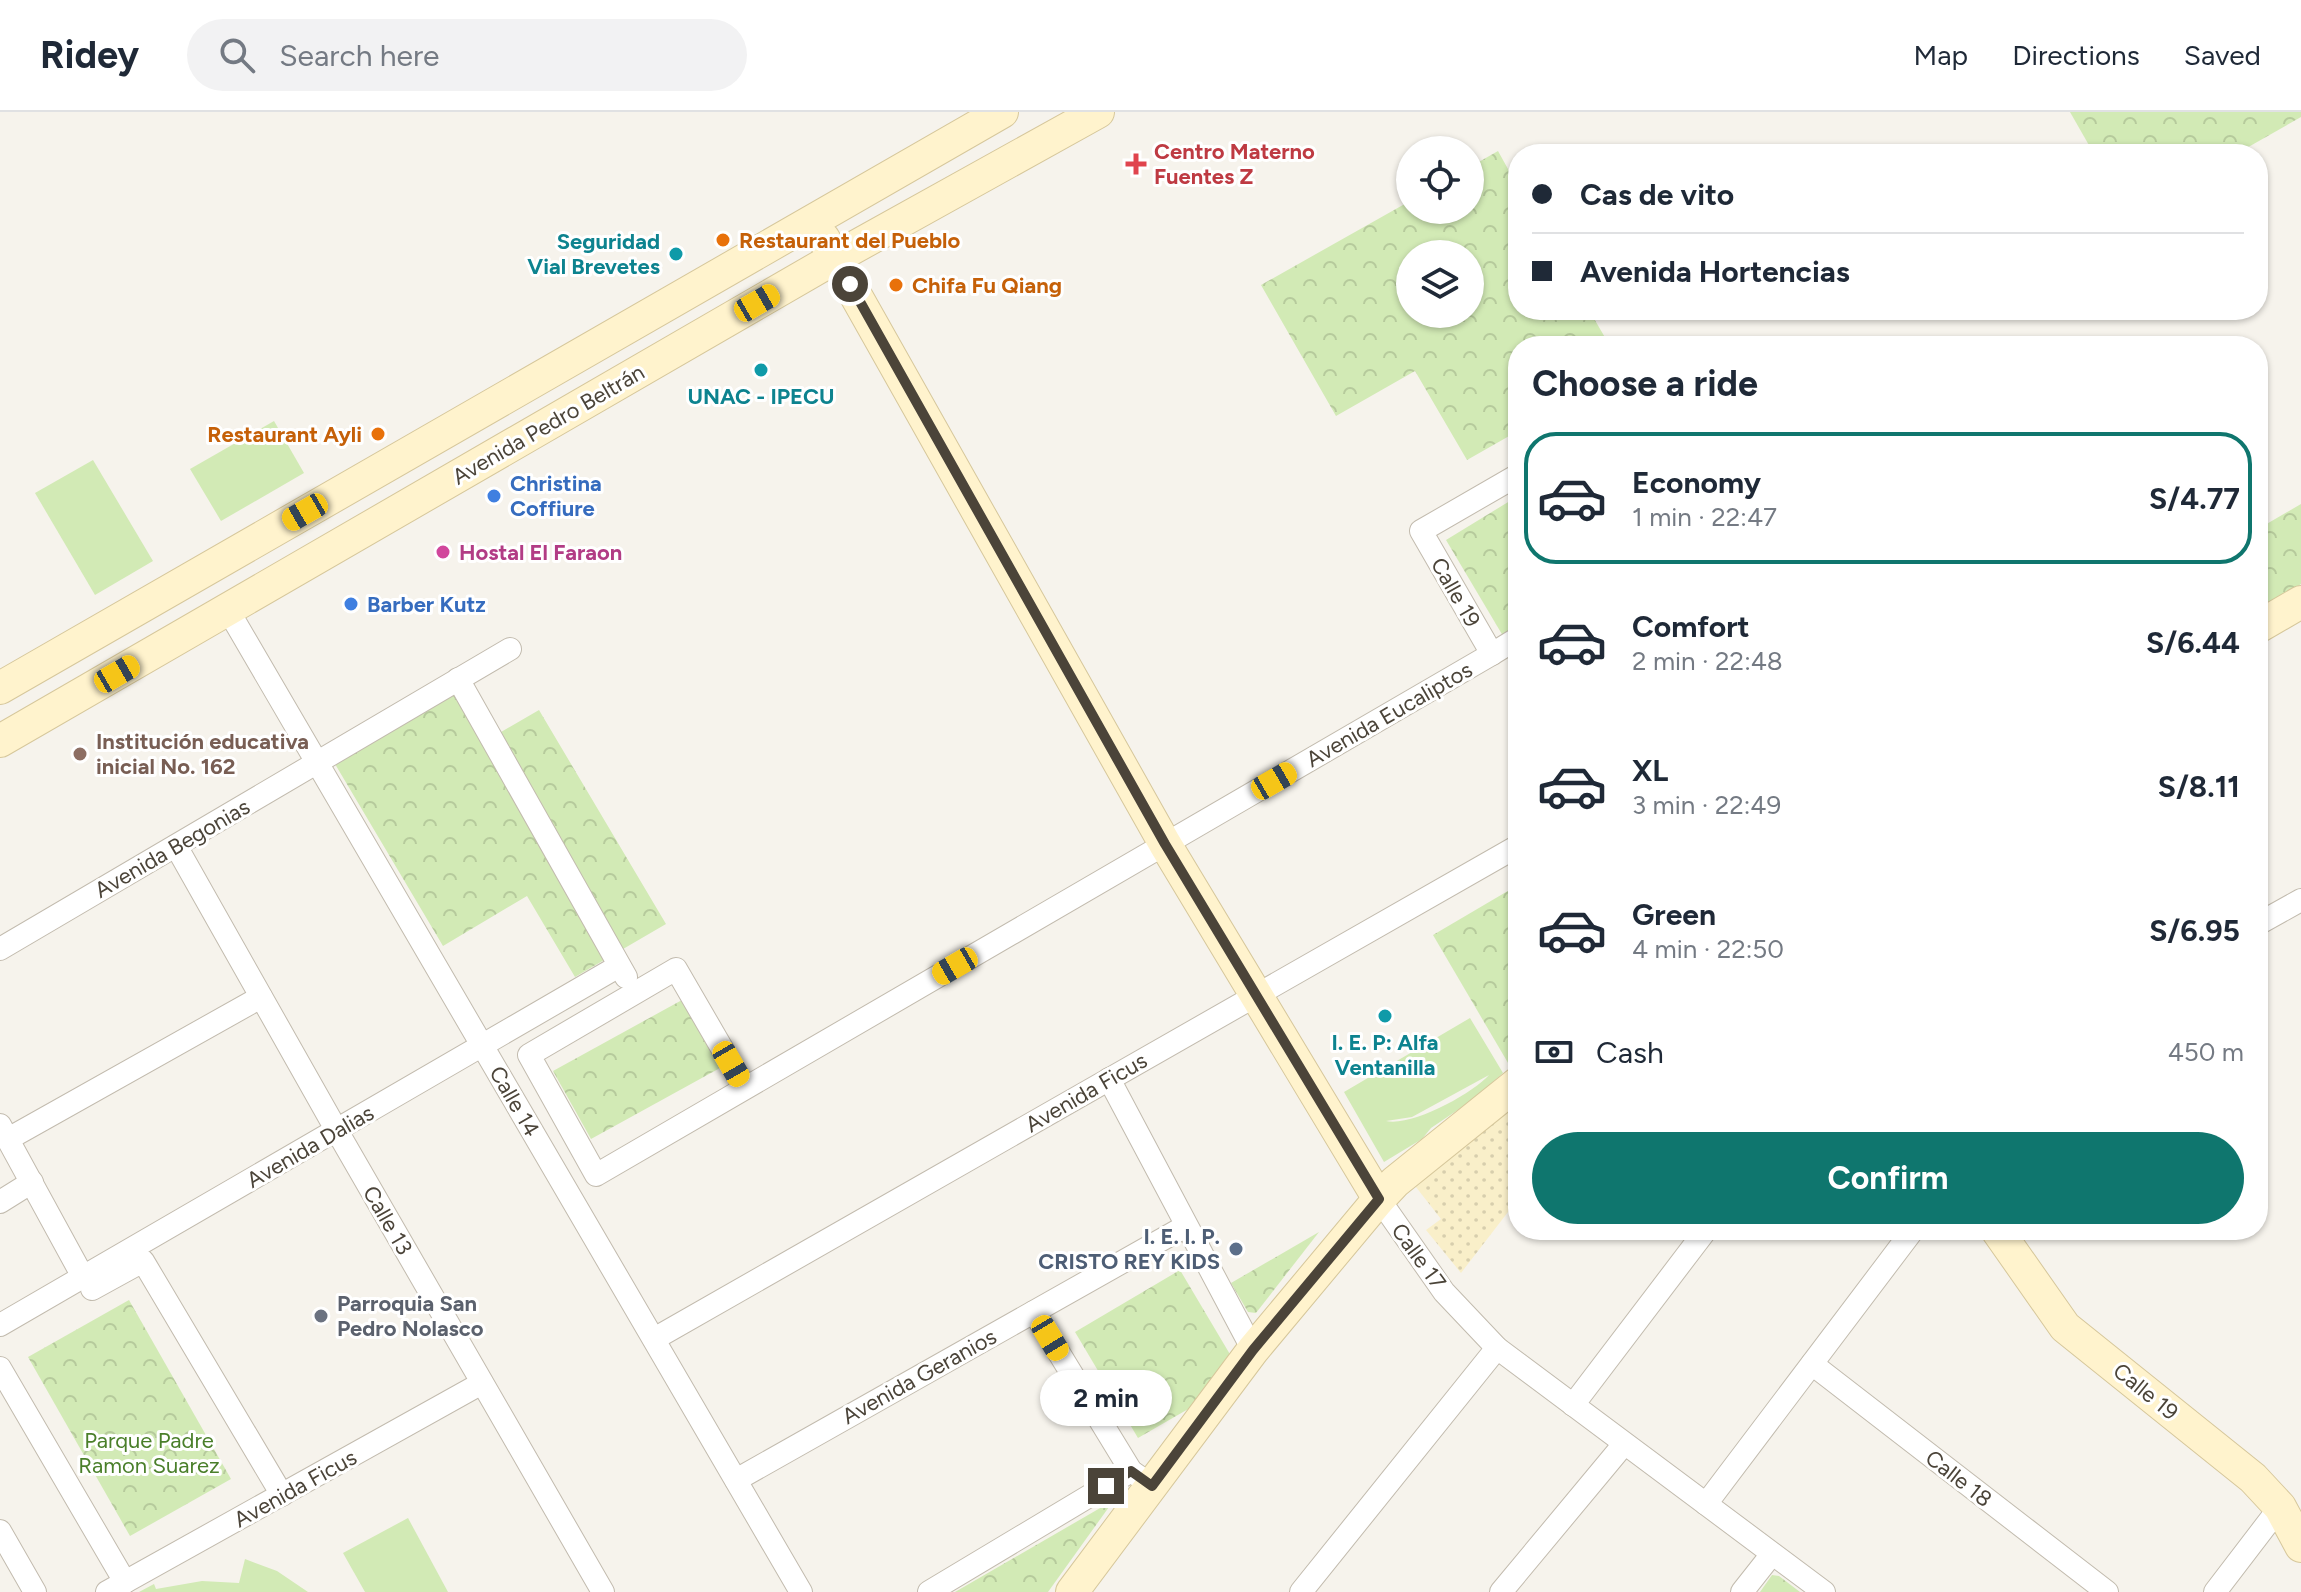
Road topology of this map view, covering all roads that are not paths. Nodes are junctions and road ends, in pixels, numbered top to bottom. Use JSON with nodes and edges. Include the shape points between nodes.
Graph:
{"nodes":[{"id":1,"x":1002,"y":112,"type":"edge"},
{"id":2,"x":1098,"y":112,"type":"edge"},
{"id":3,"x":813,"y":219,"type":"junction"},
{"id":4,"x":835,"y":258,"type":"junction"},
{"id":5,"x":1508,"y":481,"type":"edge"},
{"id":6,"x":2301,"y":602,"type":"edge"},
{"id":7,"x":228,"y":610,"type":"junction"},
{"id":8,"x":2268,"y":621,"type":"edge"},
{"id":9,"x":1508,"y":644,"type":"edge"},
{"id":10,"x":510,"y":649,"type":"dead end"},
{"id":11,"x":1492,"y":654,"type":"junction"},
{"id":12,"x":458,"y":679,"type":"junction"},
{"id":13,"x":0,"y":688,"type":"edge"},
{"id":14,"x":0,"y":741,"type":"edge"},
{"id":15,"x":317,"y":762,"type":"junction"},
{"id":16,"x":1165,"y":844,"type":"junction"},
{"id":17,"x":176,"y":846,"type":"junction"},
{"id":18,"x":1508,"y":852,"type":"edge"},
{"id":19,"x":2301,"y":900,"type":"edge"},
{"id":20,"x":2268,"y":918,"type":"edge"},
{"id":21,"x":0,"y":949,"type":"edge"},
{"id":22,"x":619,"y":966,"type":"junction"},
{"id":23,"x":636,"y":992,"type":"junction"},
{"id":24,"x":1257,"y":995,"type":"junction"},
{"id":25,"x":261,"y":997,"type":"junction"},
{"id":26,"x":482,"y":1046,"type":"junction"},
{"id":27,"x":1109,"y":1079,"type":"junction"},
{"id":28,"x":745,"y":1088,"type":"junction"},
{"id":29,"x":1508,"y":1091,"type":"edge"},
{"id":30,"x":337,"y":1131,"type":"junction"},
{"id":31,"x":4,"y":1132,"type":"edge"},
{"id":32,"x":596,"y":1175,"type":"joint"},
{"id":33,"x":32,"y":1182,"type":"junction"},
{"id":34,"x":1379,"y":1199,"type":"junction"},
{"id":35,"x":0,"y":1202,"type":"edge"},
{"id":36,"x":1186,"y":1226,"type":"junction"},
{"id":37,"x":1698,"y":1240,"type":"edge"},
{"id":38,"x":1905,"y":1240,"type":"edge"},
{"id":39,"x":2004,"y":1240,"type":"edge"},
{"id":40,"x":83,"y":1277,"type":"junction"},
{"id":41,"x":1034,"y":1312,"type":"junction"},
{"id":42,"x":0,"y":1325,"type":"edge"},
{"id":43,"x":654,"y":1339,"type":"junction"},
{"id":44,"x":0,"y":1342,"type":"edge"},
{"id":45,"x":1497,"y":1348,"type":"junction"},
{"id":46,"x":1253,"y":1350,"type":"junction"},
{"id":47,"x":1812,"y":1364,"type":"junction"},
{"id":48,"x":0,"y":1368,"type":"edge"},
{"id":49,"x":482,"y":1383,"type":"junction"},
{"id":50,"x":1573,"y":1405,"type":"junction"},
{"id":51,"x":1624,"y":1444,"type":"junction"},
{"id":52,"x":1141,"y":1478,"type":"junction"},
{"id":53,"x":736,"y":1480,"type":"junction"},
{"id":54,"x":282,"y":1495,"type":"junction"},
{"id":55,"x":1706,"y":1504,"type":"junction"},
{"id":56,"x":2280,"y":1507,"type":"junction"},
{"id":57,"x":0,"y":1531,"type":"edge"},
{"id":58,"x":2301,"y":1546,"type":"edge"},
{"id":59,"x":1772,"y":1554,"type":"junction"},
{"id":60,"x":116,"y":1587,"type":"edge"},
{"id":61,"x":35,"y":1592,"type":"edge"},
{"id":62,"x":603,"y":1592,"type":"edge"},
{"id":63,"x":801,"y":1592,"type":"edge"},
{"id":64,"x":929,"y":1592,"type":"edge"},
{"id":65,"x":1072,"y":1592,"type":"edge"},
{"id":66,"x":1301,"y":1592,"type":"edge"},
{"id":67,"x":1501,"y":1592,"type":"edge"},
{"id":68,"x":1742,"y":1592,"type":"edge"},
{"id":69,"x":1824,"y":1592,"type":"edge"},
{"id":70,"x":2107,"y":1592,"type":"edge"},
{"id":71,"x":2215,"y":1592,"type":"edge"}],
"edges":[{"from":1,"to":3,"type":"main road","name":"Avenida Pedro Beltrán"},
{"from":2,"to":4,"type":"main road","name":"Avenida Pedro Beltrán"},
{"from":3,"to":4,"type":"main road","name":"Calle 17"},
{"from":3,"to":13,"type":"main road","name":"Avenida Pedro Beltrán"},
{"from":4,"to":7,"type":"main road","name":"Avenida Pedro Beltrán"},
{"from":4,"to":16,"type":"main road","name":"Calle 17"},
{"from":5,"to":11,"type":"street","name":"Calle 19","via":[[1421,531]]},
{"from":6,"to":8,"type":"main road"},
{"from":7,"to":14,"type":"main road","name":"Avenida Pedro Beltrán"},
{"from":7,"to":15,"type":"street","name":"Calle 14"},
{"from":9,"to":11,"type":"street","name":"Avenida Eucaliptos"},
{"from":10,"to":12,"type":"street","name":"Avenida Begonias"},
{"from":11,"to":16,"type":"street","name":"Avenida Eucaliptos"},
{"from":12,"to":15,"type":"street","name":"Avenida Begonias"},
{"from":12,"to":22,"type":"street"},
{"from":15,"to":17,"type":"street","name":"Avenida Begonias"},
{"from":15,"to":26,"type":"street","name":"Calle 14"},
{"from":16,"to":24,"type":"main road","name":"Calle 17"},
{"from":16,"to":28,"type":"street","name":"Avenida Eucaliptos"},
{"from":17,"to":21,"type":"street","name":"Avenida Begonias"},
{"from":17,"to":25,"type":"street","name":"Calle 13"},
{"from":18,"to":24,"type":"street","name":"Avenida Ficus"},
{"from":19,"to":20,"type":"street"},
{"from":22,"to":23,"type":"street"},
{"from":22,"to":26,"type":"street","name":"Avenida Dalias"},
{"from":23,"to":28,"type":"street","via":[[676,969]]},
{"from":23,"to":32,"type":"street","name":"Calle 14","via":[[529,1055]]},
{"from":24,"to":27,"type":"street","name":"Avenida Ficus"},
{"from":24,"to":34,"type":"main road","name":"Calle 17"},
{"from":25,"to":30,"type":"street","name":"Calle 13"},
{"from":25,"to":31,"type":"street"},
{"from":26,"to":30,"type":"street","name":"Avenida Dalias"},
{"from":26,"to":43,"type":"street","name":"Calle 14"},
{"from":27,"to":36,"type":"street"},
{"from":27,"to":43,"type":"street","name":"Avenida Ficus"},
{"from":28,"to":32,"type":"street","name":"Avenida Eucaliptos"},
{"from":29,"to":34,"type":"main road"},
{"from":30,"to":40,"type":"street","name":"Avenida Dalias"},
{"from":30,"to":49,"type":"street","name":"Calle 13"},
{"from":31,"to":33,"type":"street"},
{"from":33,"to":35,"type":"street"},
{"from":33,"to":40,"type":"street"},
{"from":34,"to":45,"type":"street","name":"Calle 17","via":[[1444,1292]]},
{"from":34,"to":46,"type":"main road"},
{"from":36,"to":41,"type":"street","name":"Avenida Geranios"},
{"from":36,"to":46,"type":"street"},
{"from":37,"to":50,"type":"street"},
{"from":38,"to":47,"type":"street"},
{"from":39,"to":56,"type":"main road","name":"Calle 19","via":[[2065,1327],[2238,1464]]},
{"from":40,"to":42,"type":"street","name":"Avenida Dalias"},
{"from":41,"to":52,"type":"street"},
{"from":41,"to":53,"type":"street","name":"Avenida Geranios"},
{"from":43,"to":53,"type":"street","name":"Calle 14"},
{"from":44,"to":54,"type":"street","via":[[143,1261]]},
{"from":45,"to":50,"type":"street","name":"Calle 17"},
{"from":45,"to":66,"type":"street"},
{"from":46,"to":52,"type":"main road"},
{"from":47,"to":55,"type":"street"},
{"from":47,"to":70,"type":"street","name":"Calle 18"},
{"from":48,"to":60,"type":"street"},
{"from":49,"to":54,"type":"street","name":"Avenida Ficus"},
{"from":49,"to":62,"type":"street","name":"Calle 13"},
{"from":50,"to":51,"type":"street","name":"Calle 17"},
{"from":51,"to":55,"type":"street","name":"Calle 17"},
{"from":51,"to":67,"type":"street"},
{"from":52,"to":64,"type":"street"},
{"from":52,"to":65,"type":"main road"},
{"from":53,"to":63,"type":"street","name":"Calle 14"},
{"from":54,"to":60,"type":"street","name":"Avenida Ficus"},
{"from":55,"to":59,"type":"street","name":"Calle 17"},
{"from":56,"to":58,"type":"main road","name":"Calle 19"},
{"from":56,"to":71,"type":"street"},
{"from":57,"to":61,"type":"street"},
{"from":59,"to":68,"type":"street"},
{"from":59,"to":69,"type":"street","name":"Calle 17"}]}
